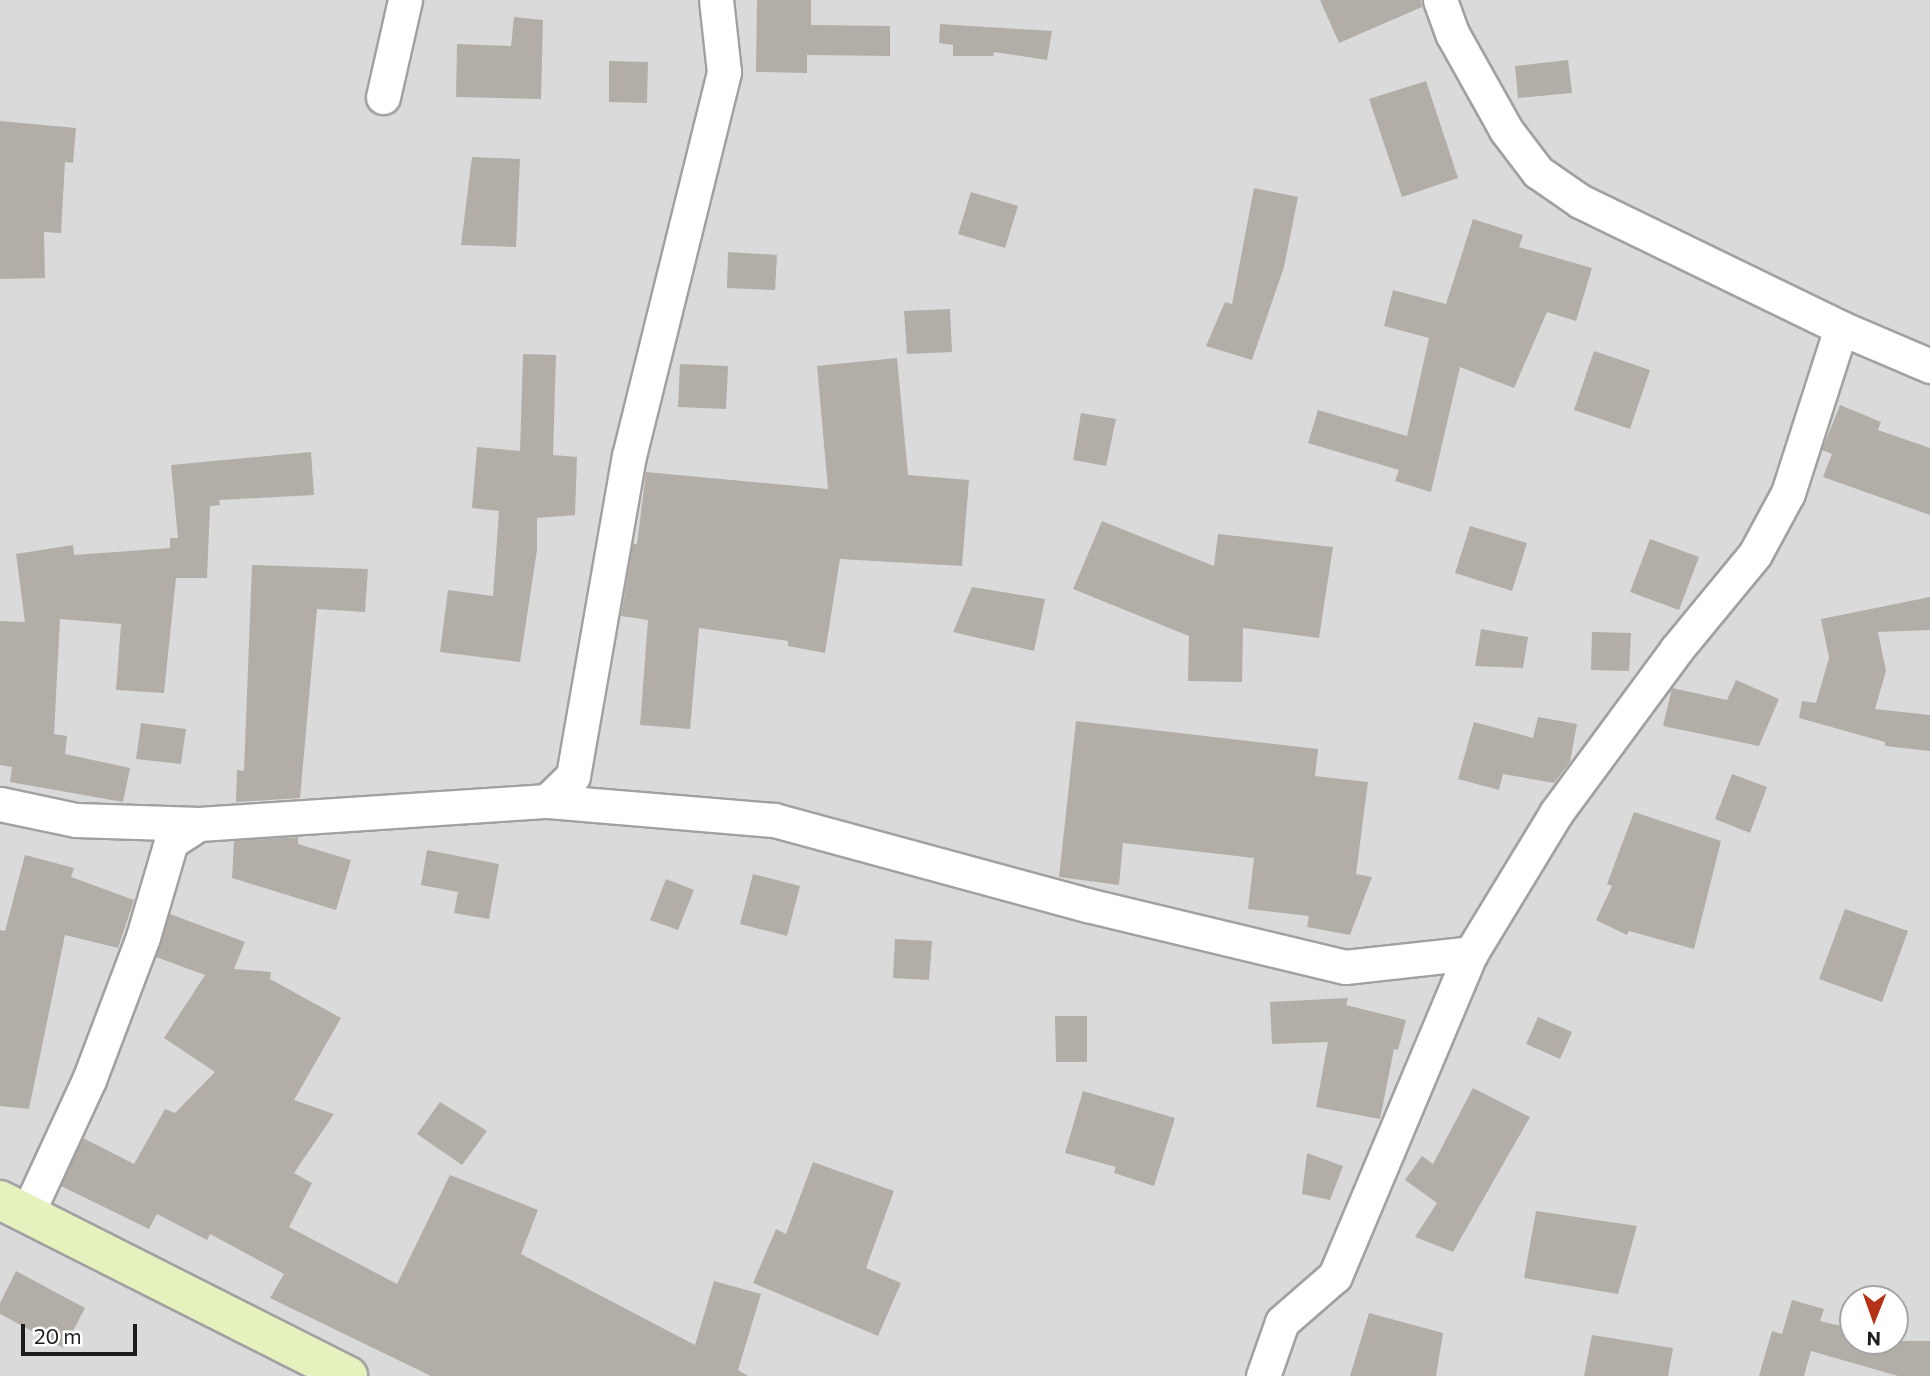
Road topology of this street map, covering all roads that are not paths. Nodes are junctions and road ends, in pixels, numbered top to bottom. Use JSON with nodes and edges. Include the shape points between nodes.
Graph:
{"nodes":[{"id":1,"x":405,"y":0,"type":"edge"},
{"id":2,"x":716,"y":0,"type":"edge"},
{"id":3,"x":1440,"y":0,"type":"edge"},
{"id":4,"x":383,"y":97,"type":"dead end"},
{"id":5,"x":1842,"y":328,"type":"junction"},
{"id":6,"x":1930,"y":366,"type":"edge"},
{"id":7,"x":547,"y":801,"type":"junction"},
{"id":8,"x":0,"y":804,"type":"edge"},
{"id":9,"x":199,"y":824,"type":"junction"},
{"id":10,"x":1471,"y":953,"type":"junction"},
{"id":11,"x":13,"y":1207,"type":"edge"},
{"id":12,"x":348,"y":1376,"type":"edge"},
{"id":13,"x":1263,"y":1376,"type":"edge"}],
"edges":[{"from":1,"to":4,"type":"street"},
{"from":2,"to":7,"type":"street","via":[[724,72],[629,456],[573,776]]},
{"from":3,"to":5,"type":"street","via":[[1453,35],[1506,130],[1538,172],[1580,201]]},
{"from":5,"to":6,"type":"street"},
{"from":5,"to":10,"type":"street","via":[[1788,493],[1755,554],[1676,650],[1556,813]]},
{"from":7,"to":9,"type":"street"},
{"from":7,"to":10,"type":"street","via":[[774,820],[1087,905],[1345,967]]},
{"from":8,"to":9,"type":"street","via":[[76,820]]},
{"from":9,"to":11,"type":"street","via":[[171,842],[143,937],[89,1080]]},
{"from":10,"to":13,"type":"street","via":[[1335,1276],[1282,1322]]},
{"from":11,"to":12,"type":"street"}]}
